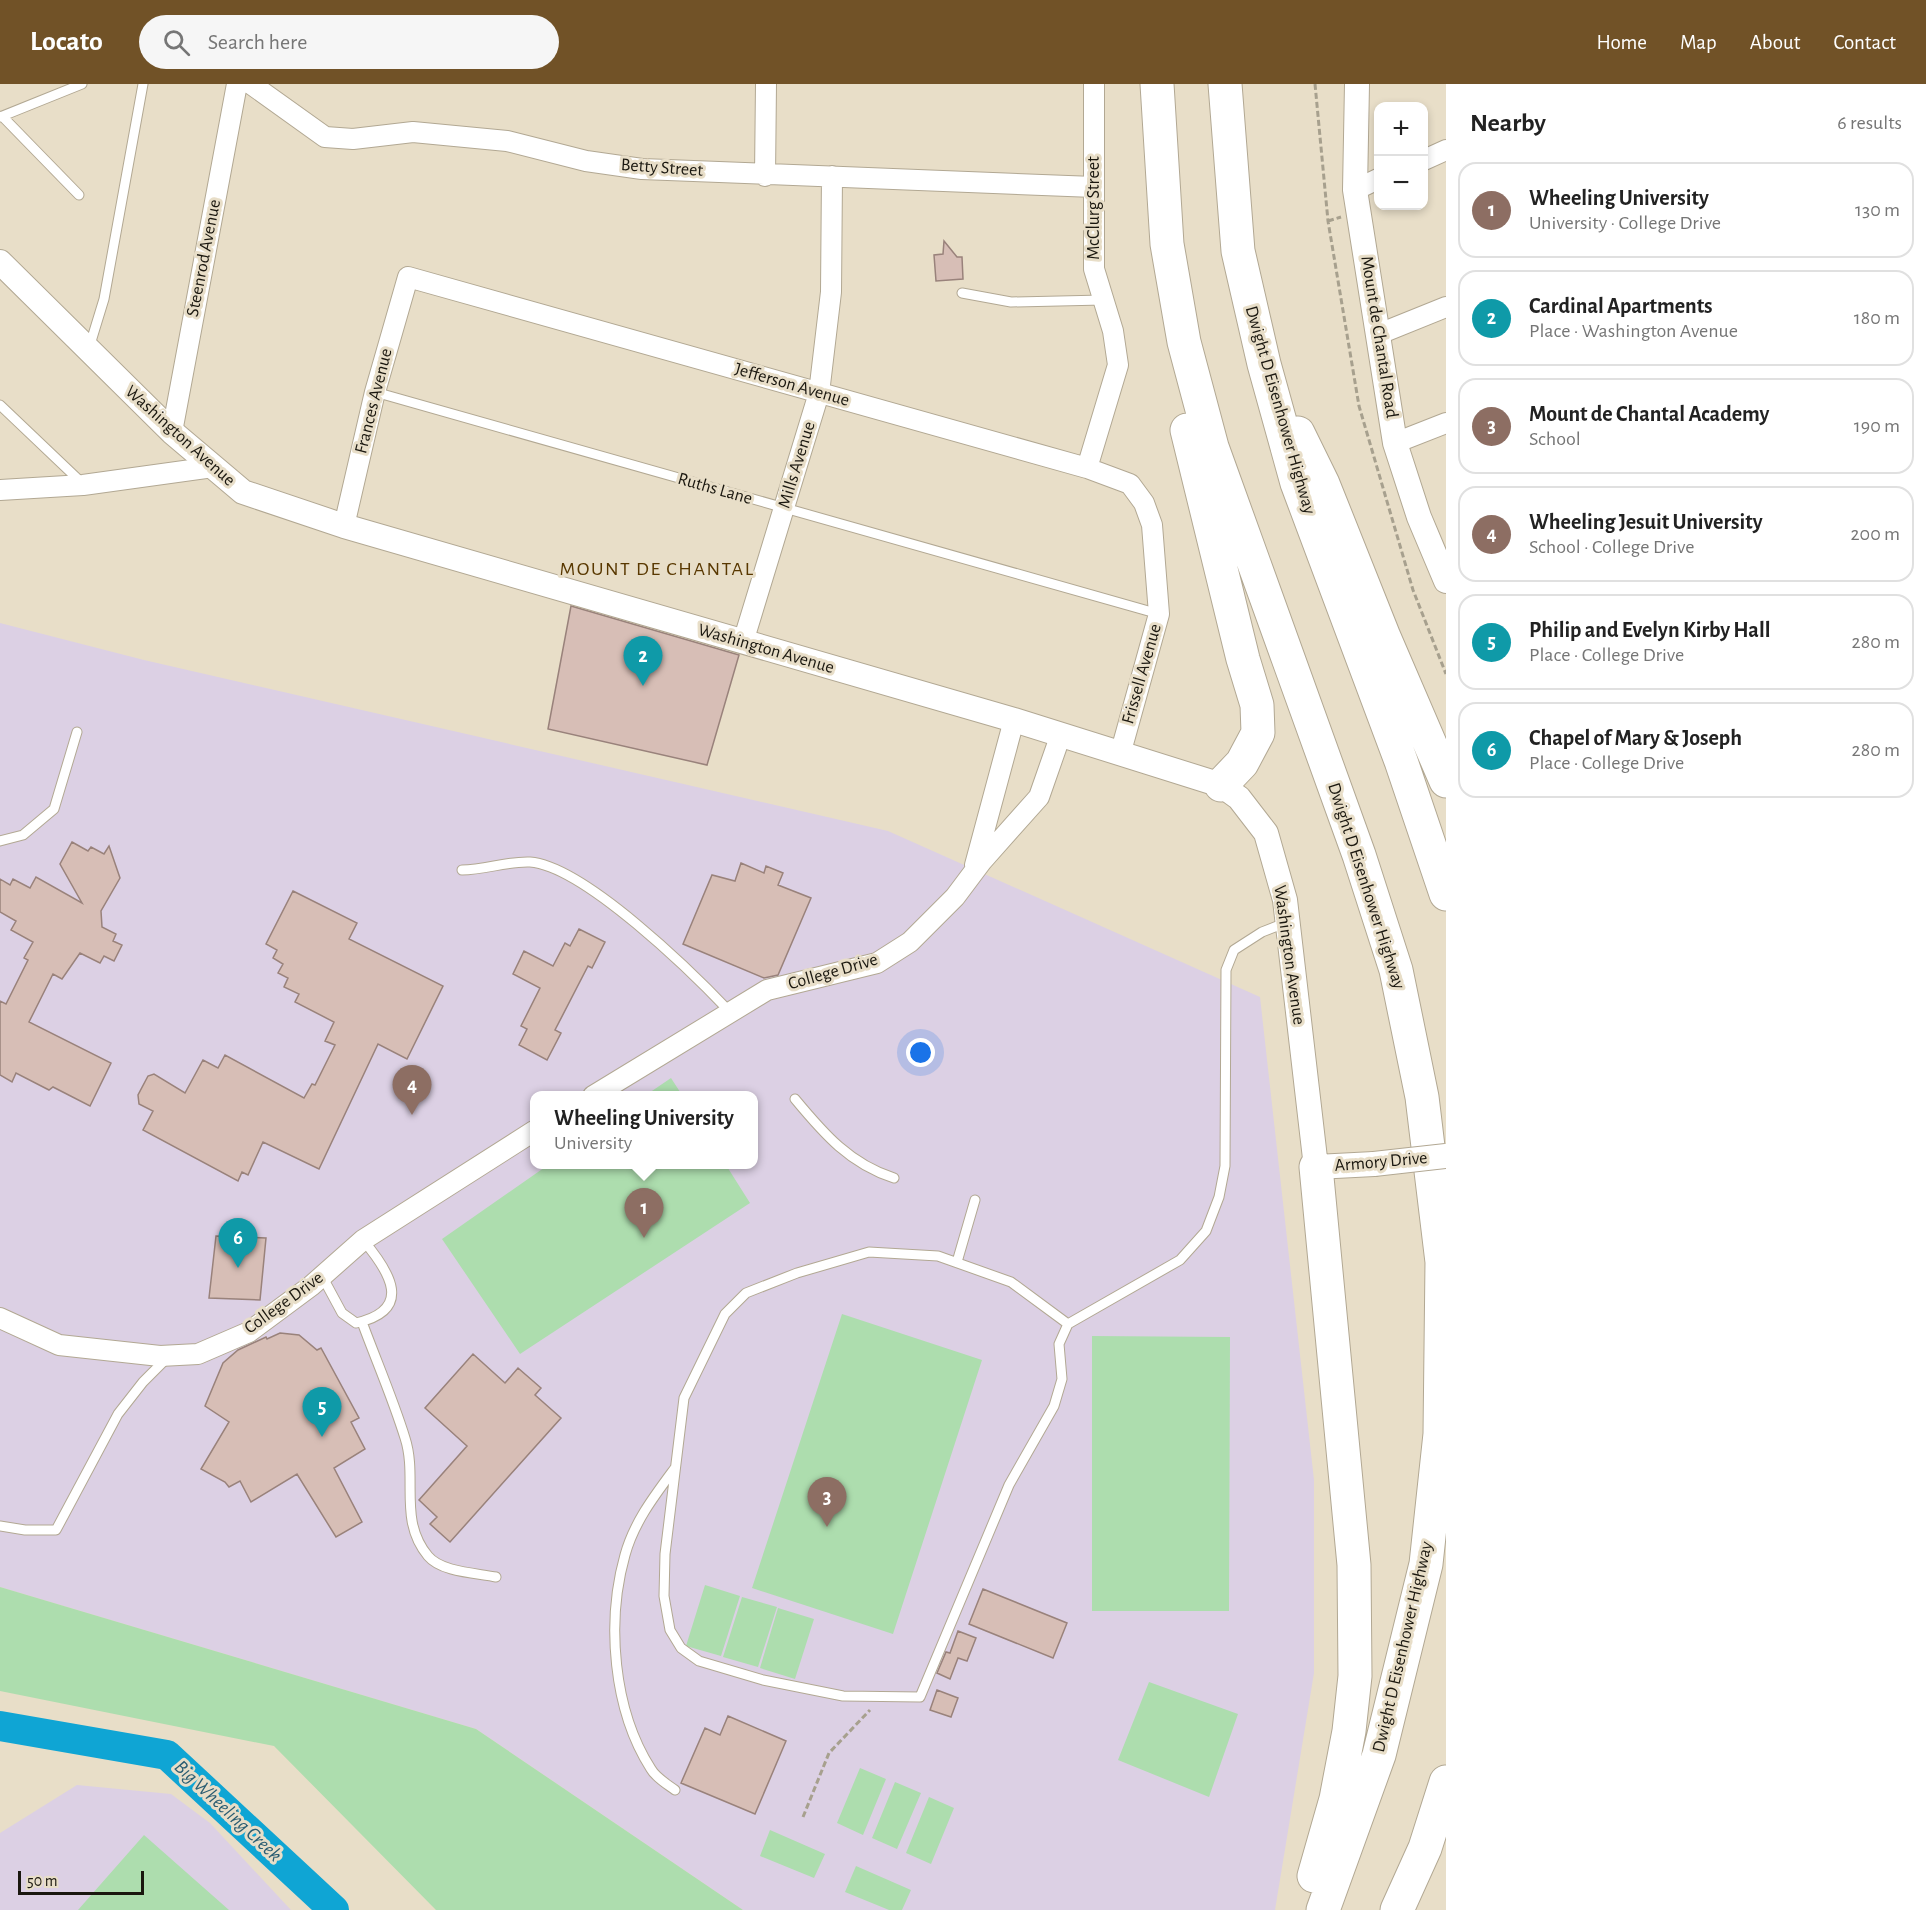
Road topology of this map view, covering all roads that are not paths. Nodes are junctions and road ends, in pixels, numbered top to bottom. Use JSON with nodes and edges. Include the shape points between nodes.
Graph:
{"nodes":[{"id":1,"x":82,"y":84,"type":"edge"},
{"id":2,"x":143,"y":84,"type":"edge"},
{"id":3,"x":237,"y":84,"type":"edge"},
{"id":4,"x":251,"y":84,"type":"edge"},
{"id":5,"x":766,"y":84,"type":"edge"},
{"id":6,"x":1094,"y":84,"type":"edge"},
{"id":7,"x":1157,"y":84,"type":"edge"},
{"id":8,"x":1225,"y":84,"type":"edge"},
{"id":9,"x":1357,"y":84,"type":"edge"},
{"id":10,"x":1,"y":116,"type":"edge"},
{"id":11,"x":1446,"y":150,"type":"edge"},
{"id":12,"x":1428,"y":158,"type":"edge"},
{"id":13,"x":765,"y":175,"type":"junction"},
{"id":14,"x":832,"y":177,"type":"junction"},
{"id":15,"x":1374,"y":181,"type":"edge"},
{"id":16,"x":1094,"y":187,"type":"junction"},
{"id":17,"x":1355,"y":189,"type":"junction"},
{"id":18,"x":79,"y":195,"type":"dead end"},
{"id":19,"x":1167,"y":244,"type":"junction"},
{"id":20,"x":0,"y":262,"type":"edge"},
{"id":21,"x":408,"y":277,"type":"joint"},
{"id":22,"x":962,"y":292,"type":"dead end"},
{"id":23,"x":1103,"y":300,"type":"junction"},
{"id":24,"x":1446,"y":307,"type":"edge"},
{"id":25,"x":1379,"y":334,"type":"junction"},
{"id":26,"x":88,"y":350,"type":"junction"},
{"id":27,"x":1264,"y":364,"type":"junction"},
{"id":28,"x":375,"y":392,"type":"junction"},
{"id":29,"x":819,"y":393,"type":"junction"},
{"id":30,"x":0,"y":405,"type":"edge"},
{"id":31,"x":1446,"y":423,"type":"edge"},
{"id":32,"x":171,"y":432,"type":"junction"},
{"id":33,"x":1395,"y":443,"type":"junction"},
{"id":34,"x":213,"y":467,"type":"junction"},
{"id":35,"x":1087,"y":468,"type":"junction"},
{"id":36,"x":83,"y":485,"type":"junction"},
{"id":37,"x":0,"y":490,"type":"edge"},
{"id":38,"x":784,"y":508,"type":"junction"},
{"id":39,"x":1152,"y":525,"type":"joint"},
{"id":40,"x":344,"y":526,"type":"junction"},
{"id":41,"x":1446,"y":581,"type":"edge"},
{"id":42,"x":1159,"y":614,"type":"junction"},
{"id":43,"x":743,"y":642,"type":"junction"},
{"id":44,"x":1014,"y":720,"type":"junction"},
{"id":45,"x":77,"y":732,"type":"dead end"},
{"id":46,"x":1061,"y":734,"type":"junction"},
{"id":47,"x":1121,"y":751,"type":"junction"},
{"id":48,"x":1446,"y":781,"type":"edge"},
{"id":49,"x":1221,"y":785,"type":"junction"},
{"id":50,"x":0,"y":841,"type":"edge"},
{"id":51,"x":462,"y":870,"type":"dead end"},
{"id":52,"x":973,"y":876,"type":"junction"},
{"id":53,"x":1446,"y":894,"type":"edge"},
{"id":54,"x":1287,"y":922,"type":"junction"},
{"id":55,"x":730,"y":1012,"type":"junction"},
{"id":56,"x":599,"y":1091,"type":"edge"},
{"id":57,"x":795,"y":1099,"type":"dead end"},
{"id":58,"x":530,"y":1134,"type":"edge"},
{"id":59,"x":1446,"y":1156,"type":"edge"},
{"id":60,"x":1316,"y":1167,"type":"junction"},
{"id":61,"x":894,"y":1178,"type":"dead end"},
{"id":62,"x":975,"y":1200,"type":"dead end"},
{"id":63,"x":363,"y":1240,"type":"junction"},
{"id":64,"x":957,"y":1262,"type":"junction"},
{"id":65,"x":322,"y":1276,"type":"junction"},
{"id":66,"x":0,"y":1318,"type":"edge"},
{"id":67,"x":362,"y":1322,"type":"junction"},
{"id":68,"x":1068,"y":1323,"type":"junction"},
{"id":69,"x":169,"y":1356,"type":"junction"},
{"id":70,"x":675,"y":1467,"type":"junction"},
{"id":71,"x":0,"y":1526,"type":"edge"},
{"id":72,"x":496,"y":1577,"type":"dead end"},
{"id":73,"x":1446,"y":1782,"type":"edge"},
{"id":74,"x":675,"y":1790,"type":"dead end"},
{"id":75,"x":1446,"y":1815,"type":"edge"},
{"id":76,"x":1425,"y":1848,"type":"junction"},
{"id":77,"x":1303,"y":1910,"type":"edge"},
{"id":78,"x":1323,"y":1910,"type":"edge"},
{"id":79,"x":1397,"y":1910,"type":"edge"}],
"edges":[{"from":1,"to":10,"type":"lane"},
{"from":2,"to":26,"type":"lane","via":[[104,299]]},
{"from":3,"to":32,"type":"street","name":"Steenrod Avenue"},
{"from":4,"to":13,"type":"street","name":"Betty Street","via":[[325,137],[353,139],[413,132],[507,141],[642,169]]},
{"from":5,"to":13,"type":"street"},
{"from":6,"to":16,"type":"street","name":"McClurg Street"},
{"from":7,"to":19,"type":"highway","name":"Dwight D Eisenhower Highway"},
{"from":8,"to":27,"type":"highway","name":"Dwight D Eisenhower Highway","via":[[1238,251]]},
{"from":9,"to":17,"type":"street","name":"Mount de Chantal Road"},
{"from":10,"to":18,"type":"lane"},
{"from":11,"to":12,"type":"street"},
{"from":13,"to":14,"type":"street","name":"Betty Street"},
{"from":14,"to":16,"type":"street","name":"Betty Street"},
{"from":14,"to":29,"type":"street","name":"Mills Avenue","via":[[831,292]]},
{"from":15,"to":17,"type":"street"},
{"from":16,"to":23,"type":"street","name":"McClurg Street","via":[[1094,269]]},
{"from":17,"to":25,"type":"street","name":"Mount de Chantal Road"},
{"from":19,"to":49,"type":"highway","via":[[1174,373],[1257,705],[1258,732],[1242,763]]},
{"from":19,"to":78,"type":"highway","name":"Dwight D Eisenhower Highway","via":[[1184,342],[1212,447],[1359,855],[1396,970],[1422,1097],[1442,1262],[1440,1434],[1426,1564],[1379,1755]]},
{"from":20,"to":26,"type":"street","name":"Washington Avenue"},
{"from":21,"to":28,"type":"street","name":"Frances Avenue"},
{"from":21,"to":29,"type":"street","name":"Jefferson Avenue"},
{"from":22,"to":23,"type":"lane","via":[[1011,302]]},
{"from":23,"to":35,"type":"street","name":"McClurg Street","via":[[1118,365]]},
{"from":24,"to":25,"type":"street"},
{"from":25,"to":33,"type":"street","name":"Mount de Chantal Road"},
{"from":26,"to":32,"type":"street","name":"Washington Avenue"},
{"from":27,"to":48,"type":"highway","via":[[1323,483]]},
{"from":27,"to":53,"type":"highway","name":"Dwight D Eisenhower Highway","via":[[1297,483],[1401,761]]},
{"from":28,"to":38,"type":"lane","name":"Ruths Lane"},
{"from":28,"to":40,"type":"street","name":"Frances Avenue"},
{"from":29,"to":35,"type":"street","name":"Jefferson Avenue"},
{"from":29,"to":38,"type":"street","name":"Mills Avenue"},
{"from":30,"to":36,"type":"lane"},
{"from":31,"to":33,"type":"street"},
{"from":32,"to":34,"type":"street","name":"Washington Avenue"},
{"from":33,"to":41,"type":"street","name":"Mount de Chantal Road","via":[[1419,517]]},
{"from":34,"to":36,"type":"street"},
{"from":34,"to":40,"type":"street","name":"Washington Avenue","via":[[243,492]]},
{"from":35,"to":39,"type":"street","name":"Jefferson Avenue","via":[[1130,484],[1144,503]]},
{"from":36,"to":37,"type":"street"},
{"from":38,"to":42,"type":"lane","name":"Ruths Lane"},
{"from":38,"to":43,"type":"street","name":"Mills Avenue"},
{"from":39,"to":42,"type":"street","name":"Frissell Avenue"},
{"from":40,"to":43,"type":"street","name":"Washington Avenue"},
{"from":42,"to":47,"type":"street","name":"Frissell Avenue"},
{"from":43,"to":44,"type":"street","name":"Washington Avenue"},
{"from":44,"to":46,"type":"street","name":"Washington Avenue"},
{"from":44,"to":52,"type":"street"},
{"from":45,"to":50,"type":"lane","via":[[54,809],[23,835]]},
{"from":46,"to":47,"type":"street","name":"Washington Avenue"},
{"from":46,"to":52,"type":"street","name":"College Drive","via":[[1039,797]]},
{"from":47,"to":49,"type":"street","name":"Washington Avenue"},
{"from":49,"to":54,"type":"street","name":"Washington Avenue","via":[[1239,798],[1266,833],[1285,900]]},
{"from":51,"to":55,"type":"lane","via":[[532,862],[558,870],[599,896],[639,929],[697,977]]},
{"from":52,"to":55,"type":"street","name":"College Drive","via":[[910,942],[877,963],[767,990]]},
{"from":54,"to":60,"type":"street","name":"Washington Avenue"},
{"from":54,"to":68,"type":"lane","via":[[1234,950],[1226,970],[1225,1166],[1206,1231],[1179,1260]]},
{"from":55,"to":56,"type":"street","name":"College Drive"},
{"from":57,"to":61,"type":"lane","via":[[845,1154]]},
{"from":58,"to":63,"type":"street","name":"College Drive"},
{"from":59,"to":60,"type":"street","name":"Armory Drive","bridge":true},
{"from":60,"to":77,"type":"highway","via":[[1354,1565],[1355,1676],[1350,1731],[1336,1799]]},
{"from":62,"to":64,"type":"lane"},
{"from":63,"to":65,"type":"street","name":"College Drive"},
{"from":63,"to":67,"type":"lane","via":[[388,1273],[393,1292],[388,1307],[376,1319]]},
{"from":64,"to":68,"type":"lane","via":[[1011,1282]]},
{"from":64,"to":70,"type":"lane","via":[[938,1256],[869,1252],[797,1273],[747,1293],[725,1314],[684,1398]]},
{"from":65,"to":67,"type":"lane","via":[[342,1313],[356,1323]]},
{"from":65,"to":69,"type":"street","name":"College Drive","via":[[249,1332],[198,1354]]},
{"from":66,"to":69,"type":"street","name":"College Drive","via":[[59,1345]]},
{"from":67,"to":72,"type":"lane","via":[[406,1440],[415,1536],[429,1558],[442,1566]]},
{"from":68,"to":70,"type":"lane","via":[[1059,1344],[1062,1379],[1054,1406],[1009,1485],[920,1697],[843,1696],[763,1680],[699,1661],[681,1648],[669,1630],[664,1596]]},
{"from":69,"to":71,"type":"lane","via":[[118,1414],[56,1530]]},
{"from":70,"to":74,"type":"lane","via":[[641,1516],[625,1555],[616,1618],[617,1656],[627,1718],[652,1771]]},
{"from":73,"to":76,"type":"highway"},
{"from":75,"to":76,"type":"highway"},
{"from":76,"to":79,"type":"highway"}]}
